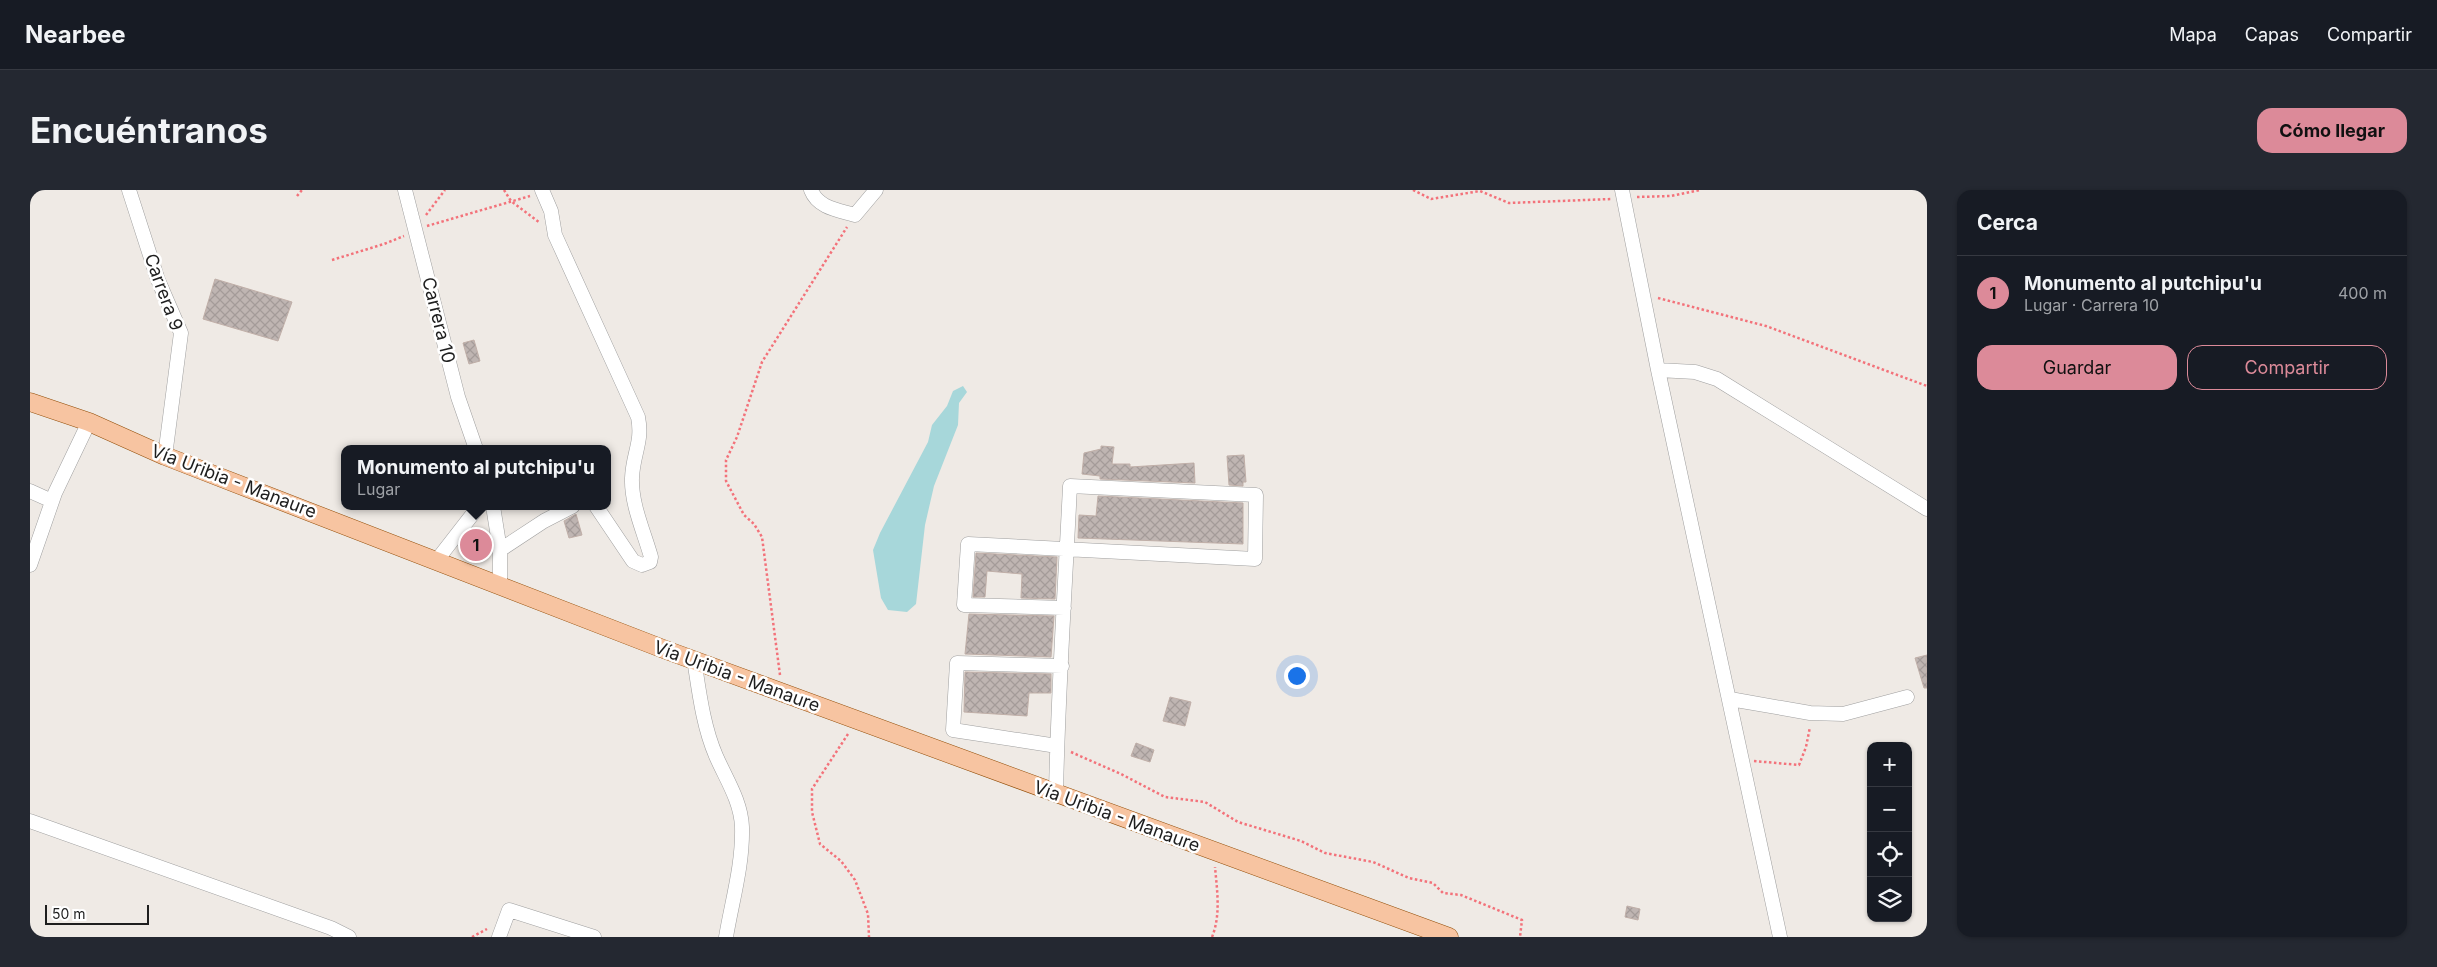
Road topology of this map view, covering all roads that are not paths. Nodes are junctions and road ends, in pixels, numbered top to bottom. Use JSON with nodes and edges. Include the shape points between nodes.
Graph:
{"nodes":[{"id":1,"x":129,"y":190,"type":"edge"},
{"id":2,"x":405,"y":190,"type":"edge"},
{"id":3,"x":811,"y":190,"type":"edge"},
{"id":4,"x":876,"y":190,"type":"edge"},
{"id":5,"x":543,"y":191,"type":"edge"},
{"id":6,"x":1623,"y":194,"type":"edge"},
{"id":7,"x":1658,"y":370,"type":"junction"},
{"id":8,"x":30,"y":402,"type":"edge"},
{"id":9,"x":88,"y":422,"type":"junction"},
{"id":10,"x":475,"y":445,"type":"edge"},
{"id":11,"x":165,"y":456,"type":"junction"},
{"id":12,"x":30,"y":491,"type":"edge"},
{"id":13,"x":52,"y":501,"type":"junction"},
{"id":14,"x":476,"y":510,"type":"edge"},
{"id":15,"x":494,"y":510,"type":"edge"},
{"id":16,"x":565,"y":510,"type":"edge"},
{"id":17,"x":599,"y":510,"type":"edge"},
{"id":18,"x":1927,"y":510,"type":"edge"},
{"id":19,"x":35,"y":544,"type":"edge"},
{"id":20,"x":1067,"y":549,"type":"junction"},
{"id":21,"x":500,"y":550,"type":"junction"},
{"id":22,"x":437,"y":560,"type":"junction"},
{"id":23,"x":30,"y":565,"type":"edge"},
{"id":24,"x":500,"y":584,"type":"junction"},
{"id":25,"x":1064,"y":608,"type":"junction"},
{"id":26,"x":694,"y":659,"type":"junction"},
{"id":27,"x":1062,"y":666,"type":"junction"},
{"id":28,"x":1906,"y":697,"type":"dead end"},
{"id":29,"x":1730,"y":699,"type":"junction"},
{"id":30,"x":1057,"y":746,"type":"junction"},
{"id":31,"x":1056,"y":793,"type":"junction"},
{"id":32,"x":30,"y":820,"type":"edge"},
{"id":33,"x":349,"y":937,"type":"edge"},
{"id":34,"x":500,"y":937,"type":"edge"},
{"id":35,"x":594,"y":937,"type":"edge"},
{"id":36,"x":726,"y":937,"type":"edge"},
{"id":37,"x":1448,"y":937,"type":"edge"},
{"id":38,"x":1780,"y":937,"type":"edge"}],
"edges":[{"from":1,"to":11,"type":"street","name":"Carrera 9","via":[[158,280],[181,333]]},
{"from":2,"to":10,"type":"street","name":"Carrera 10","via":[[458,396]]},
{"from":3,"to":4,"type":"street","via":[[815,199],[828,207],[855,215]]},
{"from":5,"to":17,"type":"street","via":[[555,235],[638,416],[641,434],[632,479],[650,562],[642,565],[633,561]]},
{"from":6,"to":7,"type":"street"},
{"from":7,"to":18,"type":"street","via":[[1695,372],[1717,379]]},
{"from":7,"to":29,"type":"street"},
{"from":8,"to":9,"type":"main road","name":"Vía Uribia - Manaure"},
{"from":9,"to":11,"type":"main road","name":"Vía Uribia - Manaure"},
{"from":9,"to":13,"type":"street"},
{"from":11,"to":22,"type":"main road","name":"Vía Uribia - Manaure"},
{"from":12,"to":13,"type":"street"},
{"from":13,"to":19,"type":"street"},
{"from":14,"to":22,"type":"street"},
{"from":15,"to":21,"type":"street"},
{"from":16,"to":21,"type":"street"},
{"from":19,"to":23,"type":"street"},
{"from":20,"to":20,"type":"street","via":[[1070,486],[1256,495],[1255,558]]},
{"from":20,"to":25,"type":"street"},
{"from":20,"to":25,"type":"street","via":[[968,544],[964,605]]},
{"from":21,"to":24,"type":"street"},
{"from":22,"to":24,"type":"main road","name":"Vía Uribia - Manaure"},
{"from":24,"to":26,"type":"main road","name":"Vía Uribia - Manaure"},
{"from":25,"to":27,"type":"street"},
{"from":26,"to":31,"type":"main road","name":"Vía Uribia - Manaure"},
{"from":26,"to":36,"type":"street","via":[[715,755],[734,794],[742,826],[738,882]]},
{"from":27,"to":30,"type":"street"},
{"from":27,"to":30,"type":"street","via":[[957,663],[953,730]]},
{"from":28,"to":29,"type":"street","via":[[1843,714],[1810,713]]},
{"from":29,"to":38,"type":"street"},
{"from":30,"to":31,"type":"street"},
{"from":31,"to":37,"type":"main road","name":"Vía Uribia - Manaure"},
{"from":32,"to":33,"type":"street"},
{"from":34,"to":35,"type":"street","via":[[509,910]]}]}
